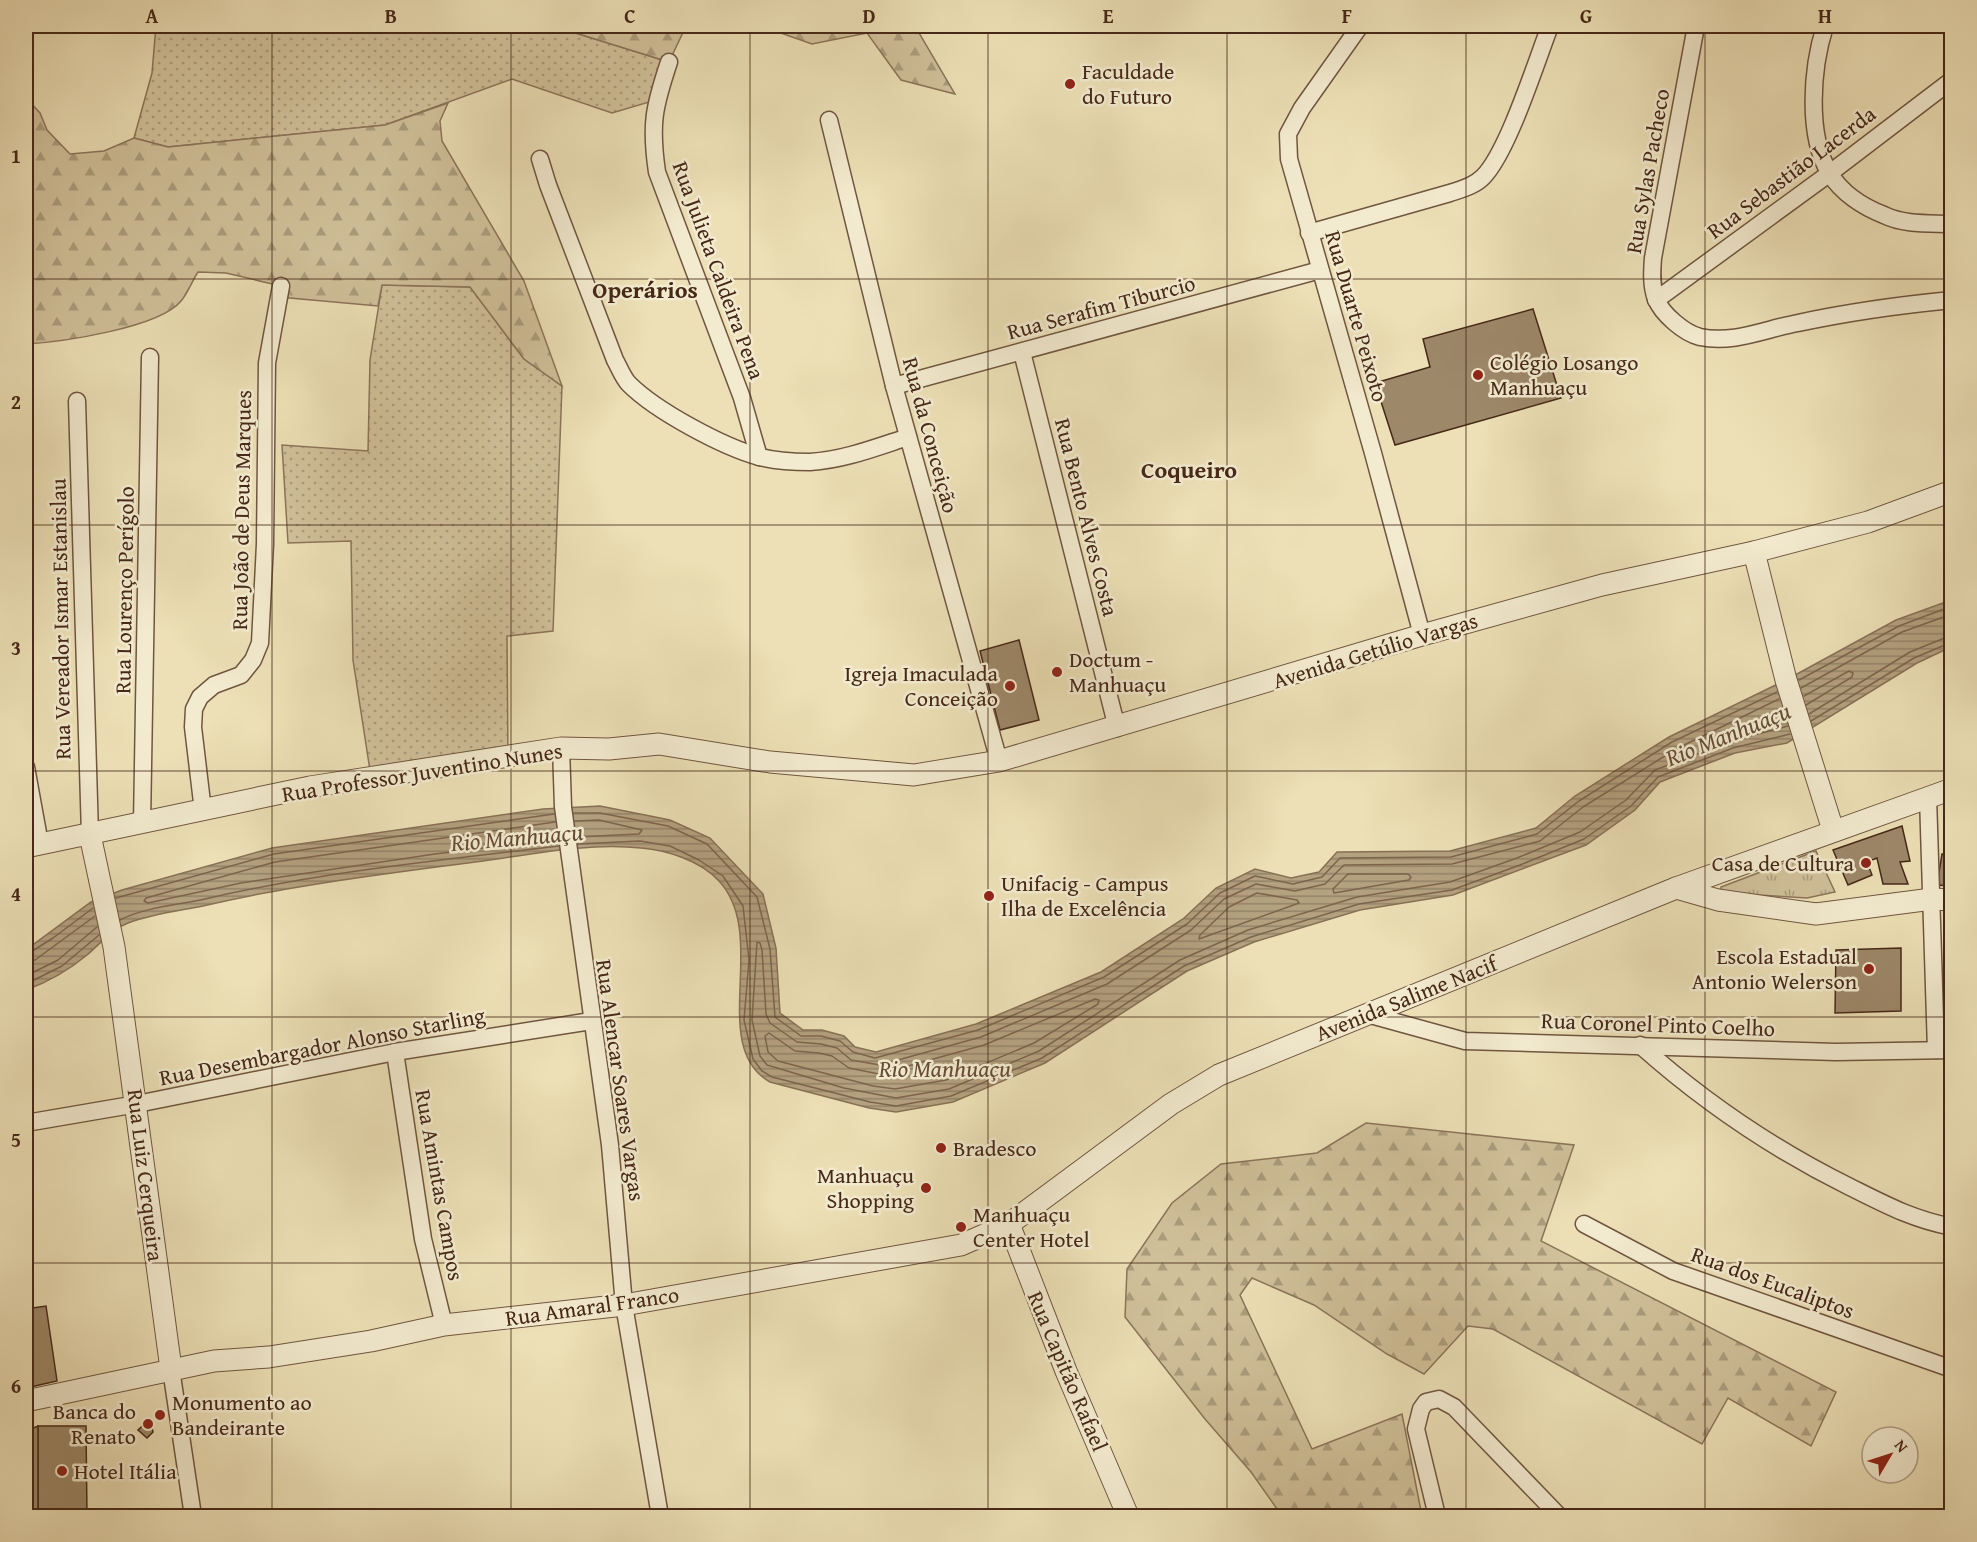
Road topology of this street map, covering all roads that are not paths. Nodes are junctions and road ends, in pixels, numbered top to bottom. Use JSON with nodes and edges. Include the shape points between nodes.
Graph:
{"nodes":[{"id":1,"x":1360,"y":26,"type":"edge"},
{"id":2,"x":1550,"y":26,"type":"edge"},
{"id":3,"x":1696,"y":26,"type":"edge"},
{"id":4,"x":1825,"y":26,"type":"edge"},
{"id":5,"x":669,"y":62,"type":"dead end"},
{"id":6,"x":1952,"y":80,"type":"edge"},
{"id":7,"x":829,"y":120,"type":"dead end"},
{"id":8,"x":540,"y":159,"type":"dead end"},
{"id":9,"x":1830,"y":173,"type":"junction"},
{"id":10,"x":1952,"y":224,"type":"edge"},
{"id":11,"x":1310,"y":233,"type":"junction"},
{"id":12,"x":1320,"y":270,"type":"junction"},
{"id":13,"x":281,"y":286,"type":"dead end"},
{"id":14,"x":1656,"y":300,"type":"junction"},
{"id":15,"x":1952,"y":300,"type":"edge"},
{"id":16,"x":1022,"y":352,"type":"junction"},
{"id":17,"x":150,"y":357,"type":"dead end"},
{"id":18,"x":894,"y":386,"type":"junction"},
{"id":19,"x":77,"y":401,"type":"dead end"},
{"id":20,"x":908,"y":437,"type":"junction"},
{"id":21,"x":759,"y":457,"type":"junction"},
{"id":22,"x":1952,"y":491,"type":"edge"},
{"id":23,"x":1754,"y":552,"type":"junction"},
{"id":24,"x":1422,"y":635,"type":"junction"},
{"id":25,"x":1117,"y":728,"type":"junction"},
{"id":26,"x":561,"y":748,"type":"junction"},
{"id":27,"x":999,"y":761,"type":"junction"},
{"id":28,"x":26,"y":767,"type":"edge"},
{"id":29,"x":1952,"y":789,"type":"edge"},
{"id":30,"x":1928,"y":797,"type":"junction"},
{"id":31,"x":203,"y":811,"type":"junction"},
{"id":32,"x":142,"y":824,"type":"junction"},
{"id":33,"x":1833,"y":830,"type":"junction"},
{"id":34,"x":90,"y":835,"type":"junction"},
{"id":35,"x":33,"y":845,"type":"edge"},
{"id":36,"x":1676,"y":888,"type":"junction"},
{"id":37,"x":1942,"y":899,"type":"edge"},
{"id":38,"x":1367,"y":1014,"type":"junction"},
{"id":39,"x":591,"y":1021,"type":"junction"},
{"id":40,"x":1640,"y":1045,"type":"junction"},
{"id":41,"x":1944,"y":1050,"type":"edge"},
{"id":42,"x":395,"y":1052,"type":"junction"},
{"id":43,"x":137,"y":1104,"type":"junction"},
{"id":44,"x":26,"y":1123,"type":"edge"},
{"id":45,"x":1009,"y":1224,"type":"junction"},
{"id":46,"x":1584,"y":1224,"type":"dead end"},
{"id":47,"x":1952,"y":1227,"type":"edge"},
{"id":48,"x":624,"y":1305,"type":"junction"},
{"id":49,"x":444,"y":1325,"type":"junction"},
{"id":50,"x":171,"y":1369,"type":"junction"},
{"id":51,"x":1952,"y":1369,"type":"edge"},
{"id":52,"x":26,"y":1401,"type":"edge"},
{"id":53,"x":193,"y":1516,"type":"edge"},
{"id":54,"x":660,"y":1516,"type":"edge"},
{"id":55,"x":1128,"y":1516,"type":"edge"},
{"id":56,"x":1437,"y":1516,"type":"edge"},
{"id":57,"x":1559,"y":1516,"type":"edge"}],
"edges":[{"from":1,"to":11,"type":"street","name":"Rua Duarte Peixoto","via":[[1288,134],[1289,159]]},
{"from":2,"to":11,"type":"street","via":[[1513,120],[1483,177],[1450,194]]},
{"from":3,"to":14,"type":"street","name":"Rua Sylas Pacheco","via":[[1653,258]]},
{"from":4,"to":9,"type":"street","via":[[1812,102],[1820,147]]},
{"from":5,"to":21,"type":"street","name":"Rua Julieta Caldeira Pena","via":[[656,100],[651,135],[657,172],[742,398]]},
{"from":6,"to":9,"type":"street","name":"Rua Sebastião Lacerda"},
{"from":7,"to":18,"type":"street","name":"Rua da Conceição"},
{"from":8,"to":21,"type":"street","via":[[627,382],[669,414]]},
{"from":9,"to":10,"type":"street","via":[[1855,200],[1885,216],[1913,223]]},
{"from":9,"to":14,"type":"street","name":"Rua Sebastião Lacerda"},
{"from":11,"to":12,"type":"street","name":"Rua Duarte Peixoto"},
{"from":12,"to":16,"type":"street","name":"Rua Serafim Tiburcio"},
{"from":12,"to":24,"type":"street","name":"Rua Duarte Peixoto"},
{"from":13,"to":31,"type":"street","name":"Rua João de Deus Marques","via":[[267,363],[260,643],[241,675],[214,685],[194,708]]},
{"from":14,"to":15,"type":"street","via":[[1675,323],[1698,337],[1732,339],[1882,307]]},
{"from":16,"to":18,"type":"street","name":"Rua Serafim Tiburcio"},
{"from":16,"to":25,"type":"street","name":"Rua Bento Alves Costa"},
{"from":17,"to":32,"type":"street","name":"Rua Lourenço Perígolo"},
{"from":18,"to":20,"type":"street","name":"Rua da Conceição"},
{"from":19,"to":34,"type":"street","name":"Rua Vereador Ismar Estanislau"},
{"from":20,"to":21,"type":"street","via":[[828,460]]},
{"from":20,"to":27,"type":"street","name":"Rua da Conceição"},
{"from":22,"to":23,"type":"street","name":"Avenida Getúlio Vargas","via":[[1868,522]]},
{"from":23,"to":24,"type":"street","name":"Avenida Getúlio Vargas","via":[[1613,582]]},
{"from":23,"to":33,"type":"street","via":[[1784,672]]},
{"from":24,"to":25,"type":"street","name":"Avenida Getúlio Vargas"},
{"from":25,"to":27,"type":"street","name":"Avenida Getúlio Vargas"},
{"from":26,"to":27,"type":"street","name":"Rua Professor Juventino Nunes","via":[[659,744],[770,762],[914,775]]},
{"from":26,"to":31,"type":"street","name":"Rua Professor Juventino Nunes","via":[[320,786]]},
{"from":26,"to":39,"type":"street","name":"Rua Alencar Soares Vargas","via":[[561,797]]},
{"from":28,"to":35,"type":"street"},
{"from":29,"to":30,"type":"street"},
{"from":30,"to":33,"type":"street","name":"Avenida Salime Nacif"},
{"from":30,"to":37,"type":"street"},
{"from":31,"to":32,"type":"street","name":"Rua Professor Juventino Nunes"},
{"from":32,"to":34,"type":"street","name":"Rua Professor Juventino Nunes"},
{"from":33,"to":36,"type":"street","name":"Avenida Salime Nacif"},
{"from":34,"to":35,"type":"street","name":"Rua Professor Juventino Nunes"},
{"from":34,"to":43,"type":"street","name":"Rua Luiz Cerqueira","via":[[114,947]]},
{"from":36,"to":37,"type":"street","via":[[1718,900],[1816,914]]},
{"from":36,"to":38,"type":"street","name":"Avenida Salime Nacif"},
{"from":37,"to":41,"type":"street"},
{"from":38,"to":40,"type":"street","name":"Rua Coronel Pinto Coelho","via":[[1465,1041]]},
{"from":38,"to":45,"type":"street","name":"Avenida Salime Nacif","via":[[1219,1075],[1171,1104]]},
{"from":39,"to":42,"type":"street","name":"Rua Desembargador Alonso Starling"},
{"from":39,"to":48,"type":"street","name":"Rua Alencar Soares Vargas","via":[[610,1145]]},
{"from":40,"to":41,"type":"street","name":"Rua Coronel Pinto Coelho","via":[[1836,1052]]},
{"from":40,"to":47,"type":"street","via":[[1735,1122],[1824,1174],[1918,1220]]},
{"from":42,"to":43,"type":"street","name":"Rua Desembargador Alonso Starling"},
{"from":42,"to":49,"type":"street","name":"Rua Amintas Campos","via":[[423,1239]]},
{"from":43,"to":44,"type":"street","name":"Rua Desembargador Alonso Starling"},
{"from":43,"to":50,"type":"street","name":"Rua Luiz Cerqueira"},
{"from":45,"to":48,"type":"street","name":"Rua Amaral Franco","via":[[961,1245],[929,1252]]},
{"from":45,"to":55,"type":"street","name":"Rua Capitão Rafael"},
{"from":46,"to":51,"type":"street","name":"Rua dos Eucaliptos","via":[[1673,1271]]},
{"from":48,"to":49,"type":"street","name":"Rua Amaral Franco"},
{"from":48,"to":54,"type":"street","name":"Rua Alencar Soares Vargas"},
{"from":49,"to":50,"type":"street","name":"Rua Amaral Franco","via":[[371,1341]]},
{"from":50,"to":52,"type":"street","name":"Rua Amaral Franco"},
{"from":50,"to":53,"type":"street","name":"Rua Luiz Cerqueira"},
{"from":56,"to":57,"type":"street","via":[[1416,1429],[1426,1402],[1438,1399],[1454,1407]]}]}
